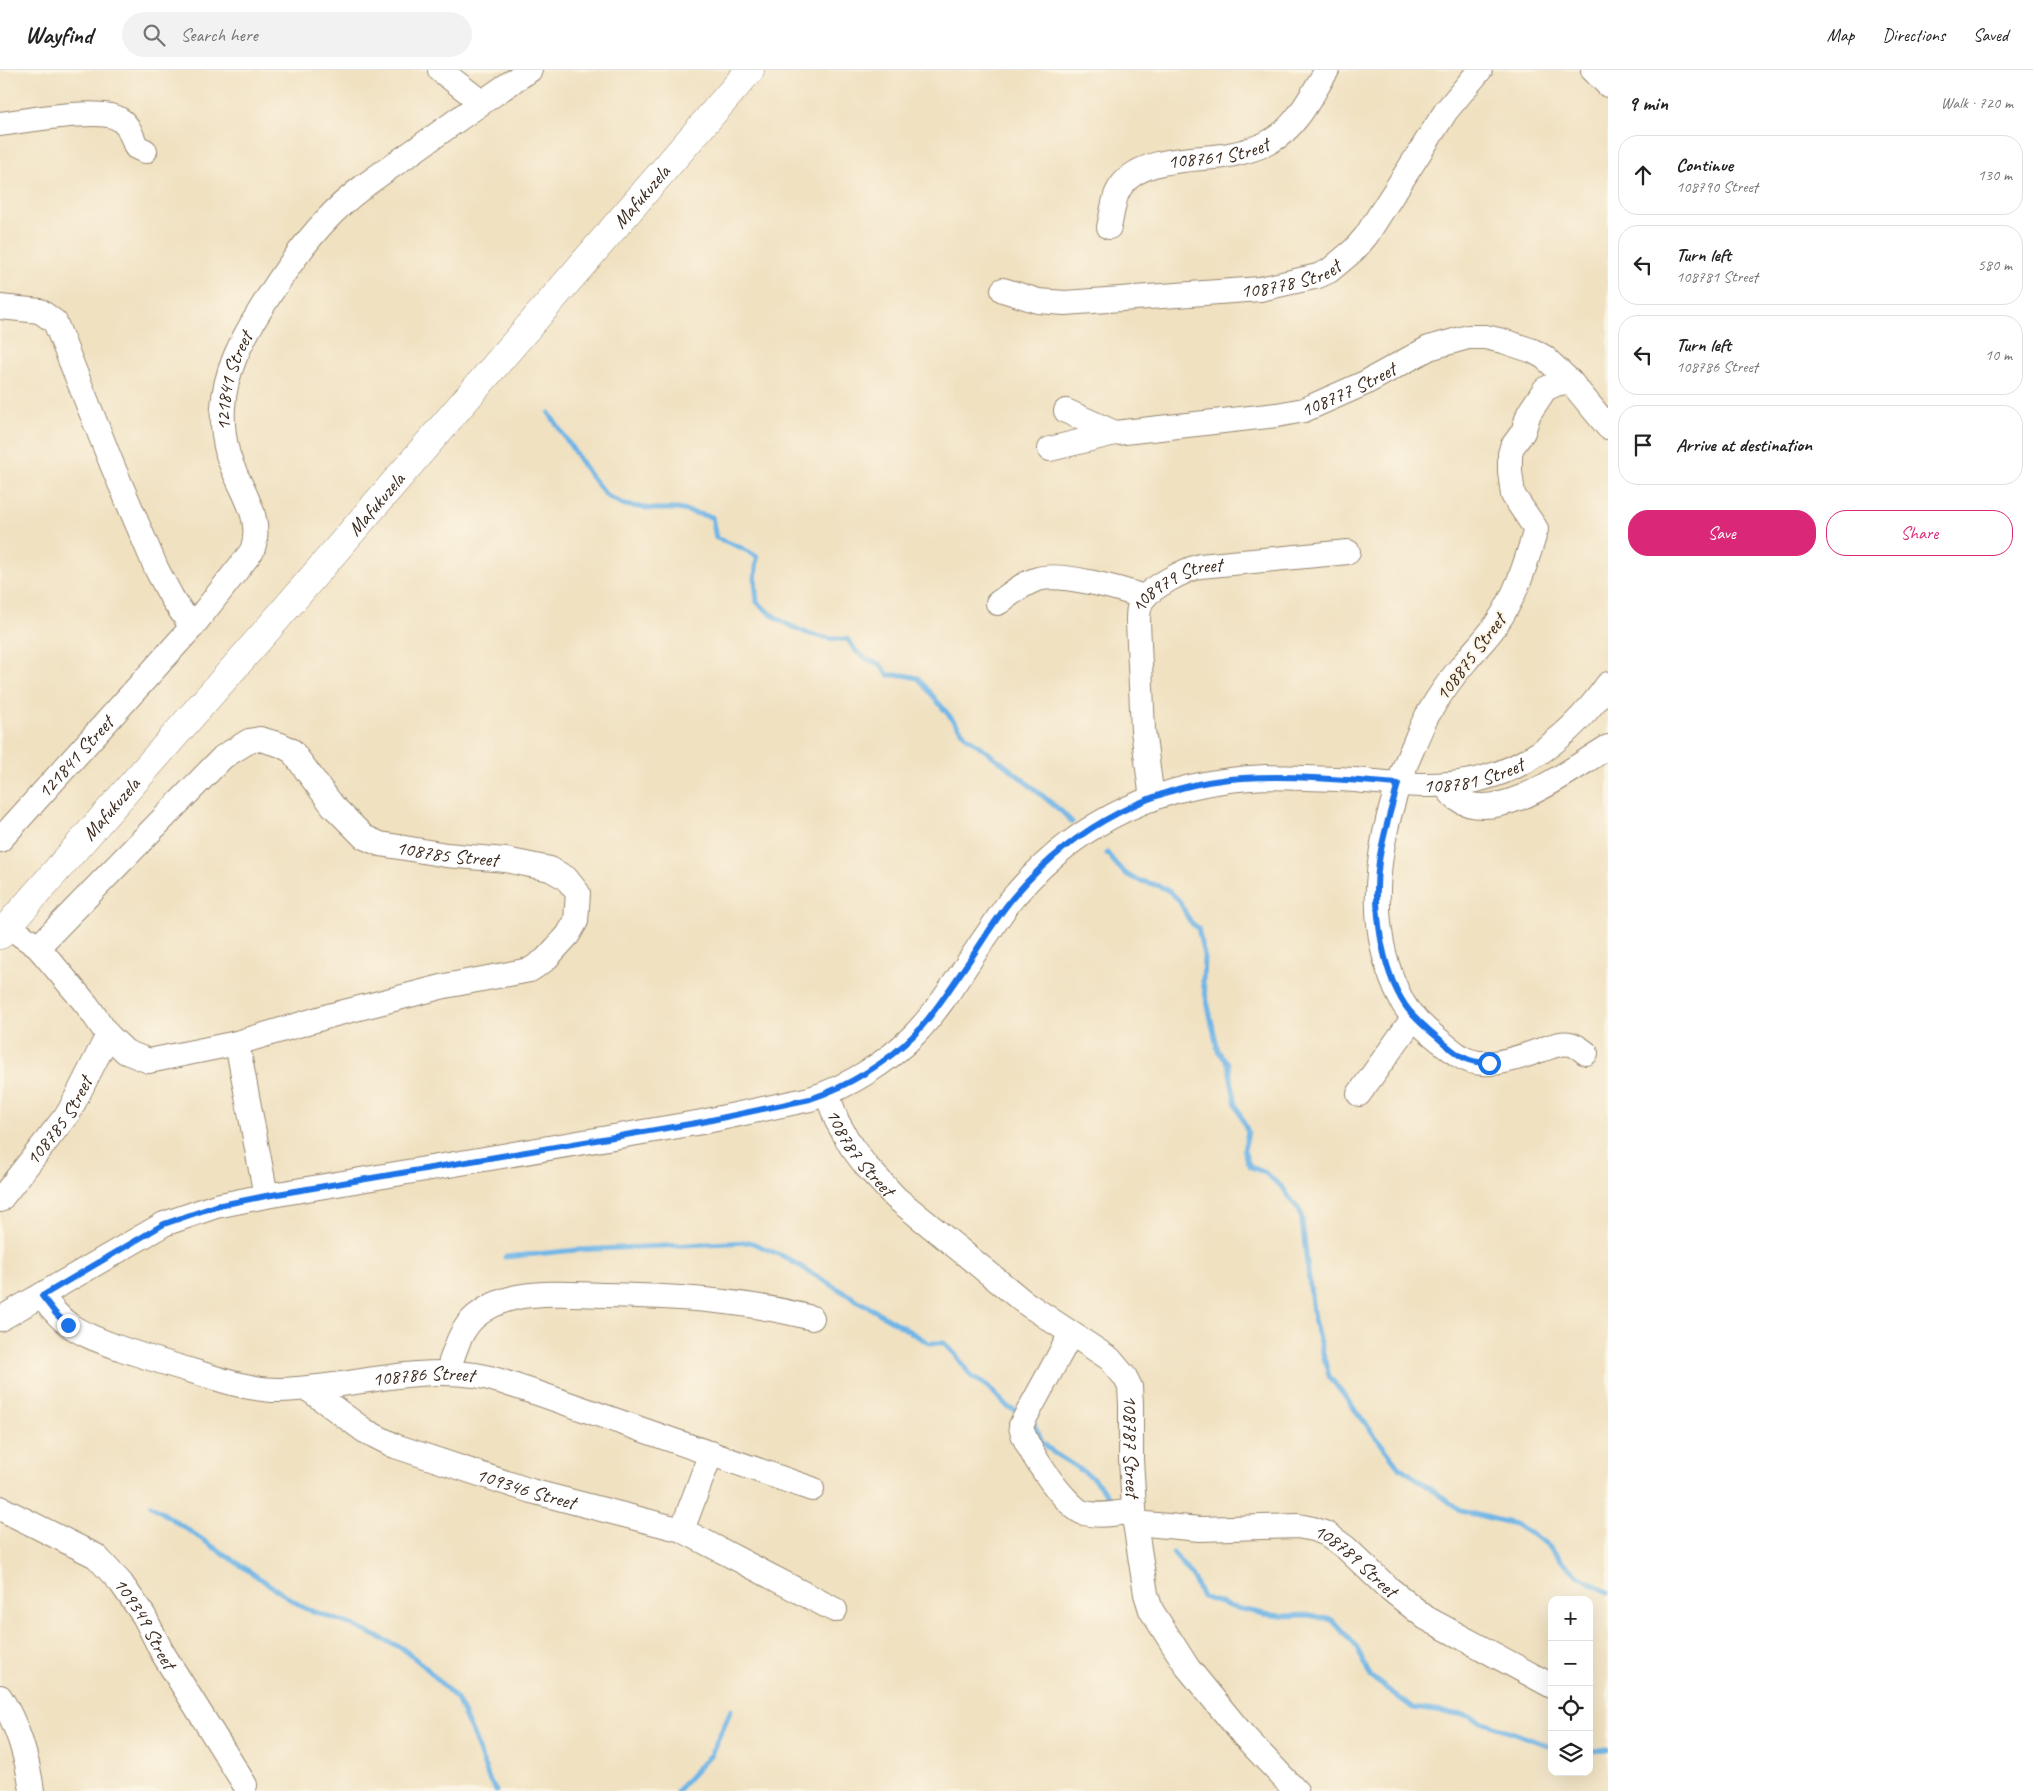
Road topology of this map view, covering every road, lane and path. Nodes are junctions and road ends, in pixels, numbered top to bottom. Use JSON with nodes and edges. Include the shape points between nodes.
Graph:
{"nodes":[{"id":1,"x":440,"y":70,"type":"edge"},
{"id":2,"x":530,"y":70,"type":"edge"},
{"id":3,"x":750,"y":70,"type":"edge"},
{"id":4,"x":1327,"y":70,"type":"edge"},
{"id":5,"x":1480,"y":70,"type":"edge"},
{"id":6,"x":1593,"y":70,"type":"edge"},
{"id":7,"x":1608,"y":85,"type":"edge"},
{"id":8,"x":481,"y":102,"type":"junction"},
{"id":9,"x":0,"y":124,"type":"edge"},
{"id":10,"x":145,"y":151,"type":"dead end"},
{"id":11,"x":1109,"y":227,"type":"dead end"},
{"id":12,"x":1003,"y":290,"type":"dead end"},
{"id":13,"x":0,"y":307,"type":"edge"},
{"id":14,"x":1570,"y":381,"type":"junction"},
{"id":15,"x":1066,"y":411,"type":"dead end"},
{"id":16,"x":1608,"y":427,"type":"edge"},
{"id":17,"x":1115,"y":433,"type":"junction"},
{"id":18,"x":1050,"y":449,"type":"dead end"},
{"id":19,"x":1348,"y":552,"type":"dead end"},
{"id":20,"x":1144,"y":598,"type":"junction"},
{"id":21,"x":998,"y":604,"type":"dead end"},
{"id":22,"x":192,"y":628,"type":"junction"},
{"id":23,"x":1608,"y":684,"type":"edge"},
{"id":24,"x":1608,"y":746,"type":"edge"},
{"id":25,"x":1398,"y":784,"type":"junction"},
{"id":26,"x":1444,"y":784,"type":"junction"},
{"id":27,"x":1152,"y":799,"type":"junction"},
{"id":28,"x":4,"y":827,"type":"edge"},
{"id":29,"x":4,"y":931,"type":"edge"},
{"id":30,"x":38,"y":948,"type":"junction"},
{"id":31,"x":1414,"y":1018,"type":"junction"},
{"id":32,"x":108,"y":1035,"type":"junction"},
{"id":33,"x":237,"y":1043,"type":"junction"},
{"id":34,"x":1586,"y":1053,"type":"dead end"},
{"id":35,"x":826,"y":1094,"type":"junction"},
{"id":36,"x":1359,"y":1094,"type":"dead end"},
{"id":37,"x":266,"y":1196,"type":"junction"},
{"id":38,"x":0,"y":1200,"type":"edge"},
{"id":39,"x":42,"y":1296,"type":"junction"},
{"id":40,"x":812,"y":1318,"type":"dead end"},
{"id":41,"x":0,"y":1319,"type":"edge"},
{"id":42,"x":1071,"y":1334,"type":"junction"},
{"id":43,"x":446,"y":1373,"type":"junction"},
{"id":44,"x":308,"y":1389,"type":"junction"},
{"id":45,"x":711,"y":1453,"type":"junction"},
{"id":46,"x":812,"y":1489,"type":"dead end"},
{"id":47,"x":0,"y":1508,"type":"edge"},
{"id":48,"x":1134,"y":1517,"type":"junction"},
{"id":49,"x":682,"y":1530,"type":"junction"},
{"id":50,"x":835,"y":1610,"type":"dead end"},
{"id":51,"x":1548,"y":1684,"type":"edge"},
{"id":52,"x":0,"y":1698,"type":"edge"},
{"id":53,"x":245,"y":1785,"type":"dead end"},
{"id":54,"x":32,"y":1791,"type":"edge"},
{"id":55,"x":1296,"y":1791,"type":"edge"}],
"edges":[{"from":1,"to":8,"type":"street"},
{"from":2,"to":8,"type":"street","name":"121841 Street"},
{"from":3,"to":29,"type":"main road","name":"Mafukuzela"},
{"from":4,"to":11,"type":"street","name":"108761 Street","via":[[1292,124],[1272,141],[1225,156],[1166,161],[1128,179],[1117,193]]},
{"from":5,"to":12,"type":"street","name":"108778 Street","via":[[1441,118],[1366,236],[1329,271],[1260,290],[1089,302],[1038,301]]},
{"from":6,"to":7,"type":"street"},
{"from":8,"to":22,"type":"street","name":"121841 Street","via":[[370,182],[329,216],[284,273],[246,333],[225,388],[224,433],[228,455],[257,524],[256,542],[240,568]]},
{"from":9,"to":10,"type":"street","via":[[93,114],[117,117],[127,125],[136,147]]},
{"from":13,"to":22,"type":"street","via":[[40,310],[55,322],[157,570]]},
{"from":14,"to":16,"type":"street","name":"108777 Street"},
{"from":14,"to":17,"type":"street","name":"108777 Street","via":[[1558,368],[1533,351],[1494,339],[1468,337],[1429,348],[1365,383],[1304,410]]},
{"from":14,"to":25,"type":"street","name":"108875 Street","via":[[1545,389],[1529,414],[1523,432],[1512,446],[1510,471],[1513,495],[1536,529],[1522,576],[1495,627],[1440,695],[1417,736]]},
{"from":15,"to":17,"type":"street"},
{"from":17,"to":18,"type":"street","name":"108777 Street"},
{"from":19,"to":20,"type":"street","name":"108979 Street","via":[[1194,568],[1177,574]]},
{"from":20,"to":21,"type":"street","via":[[1108,586],[1042,578],[1028,582]]},
{"from":20,"to":27,"type":"street","name":"108979 Street","via":[[1138,622],[1143,730]]},
{"from":22,"to":28,"type":"street","name":"121841 Street"},
{"from":23,"to":26,"type":"street","name":"108781 Street","via":[[1575,725],[1528,760],[1499,774],[1470,782]]},
{"from":24,"to":26,"type":"street","via":[[1523,798],[1491,807],[1468,804],[1455,798]]},
{"from":25,"to":26,"type":"street","name":"108781 Street"},
{"from":25,"to":27,"type":"street","name":"108781 Street","via":[[1241,778],[1175,790]]},
{"from":25,"to":31,"type":"street","name":"108875 Street","via":[[1379,863],[1378,901],[1381,939],[1388,967],[1404,1004]]},
{"from":27,"to":35,"type":"street","name":"108781 Street","via":[[1123,809],[1098,823],[1053,856],[1016,894],[915,1033],[882,1061]]},
{"from":29,"to":30,"type":"street","name":"108785 Street"},
{"from":30,"to":32,"type":"street","name":"108785 Street","via":[[88,1005]]},
{"from":30,"to":33,"type":"street","name":"108785 Street","via":[[223,757],[240,745],[260,739],[292,751],[333,806],[364,837],[380,844],[506,860],[550,869],[566,878],[578,893],[576,921],[568,935],[545,960],[530,970],[445,986]]},
{"from":31,"to":34,"type":"street","name":"108875 Street","via":[[1468,1061],[1489,1063],[1509,1060],[1567,1043]]},
{"from":31,"to":36,"type":"street"},
{"from":32,"to":33,"type":"street","name":"108785 Street","via":[[126,1052],[149,1061]]},
{"from":32,"to":38,"type":"street","name":"108785 Street","via":[[69,1112]]},
{"from":33,"to":37,"type":"street"},
{"from":35,"to":37,"type":"street","name":"108781 Street","via":[[702,1122]]},
{"from":35,"to":42,"type":"street","name":"108787 Street","via":[[850,1146],[896,1198],[1024,1302]]},
{"from":37,"to":39,"type":"street","name":"108781 Street","via":[[216,1206],[164,1224]]},
{"from":39,"to":41,"type":"street","name":"108781 Street"},
{"from":39,"to":44,"type":"street","name":"108786 Street","via":[[56,1314],[80,1332],[148,1358],[249,1387]]},
{"from":40,"to":43,"type":"street","via":[[758,1305],[632,1295],[516,1298],[494,1305],[476,1316],[464,1330]]},
{"from":42,"to":48,"type":"street","name":"108787 Street","via":[[1118,1367],[1130,1387]]},
{"from":42,"to":48,"type":"street","name":"108789 Street","via":[[1026,1415],[1022,1433],[1070,1505],[1093,1514]]},
{"from":43,"to":44,"type":"street","name":"108786 Street","via":[[406,1375]]},
{"from":43,"to":45,"type":"street","name":"108786 Street","via":[[499,1381]]},
{"from":44,"to":49,"type":"street","name":"109346 Street","via":[[364,1431],[395,1446],[531,1491]]},
{"from":45,"to":46,"type":"street","name":"108786 Street"},
{"from":45,"to":49,"type":"street"},
{"from":47,"to":53,"type":"street","name":"109349 Street","via":[[96,1556],[121,1583]]},
{"from":48,"to":51,"type":"street","name":"108789 Street","via":[[1200,1529],[1298,1526],[1320,1532],[1346,1548],[1400,1599],[1426,1618]]},
{"from":48,"to":55,"type":"street","name":"108787 Street","via":[[1151,1610],[1188,1668],[1243,1735]]},
{"from":49,"to":50,"type":"street","name":"109346 Street"},
{"from":52,"to":54,"type":"street","via":[[18,1737]]}]}
